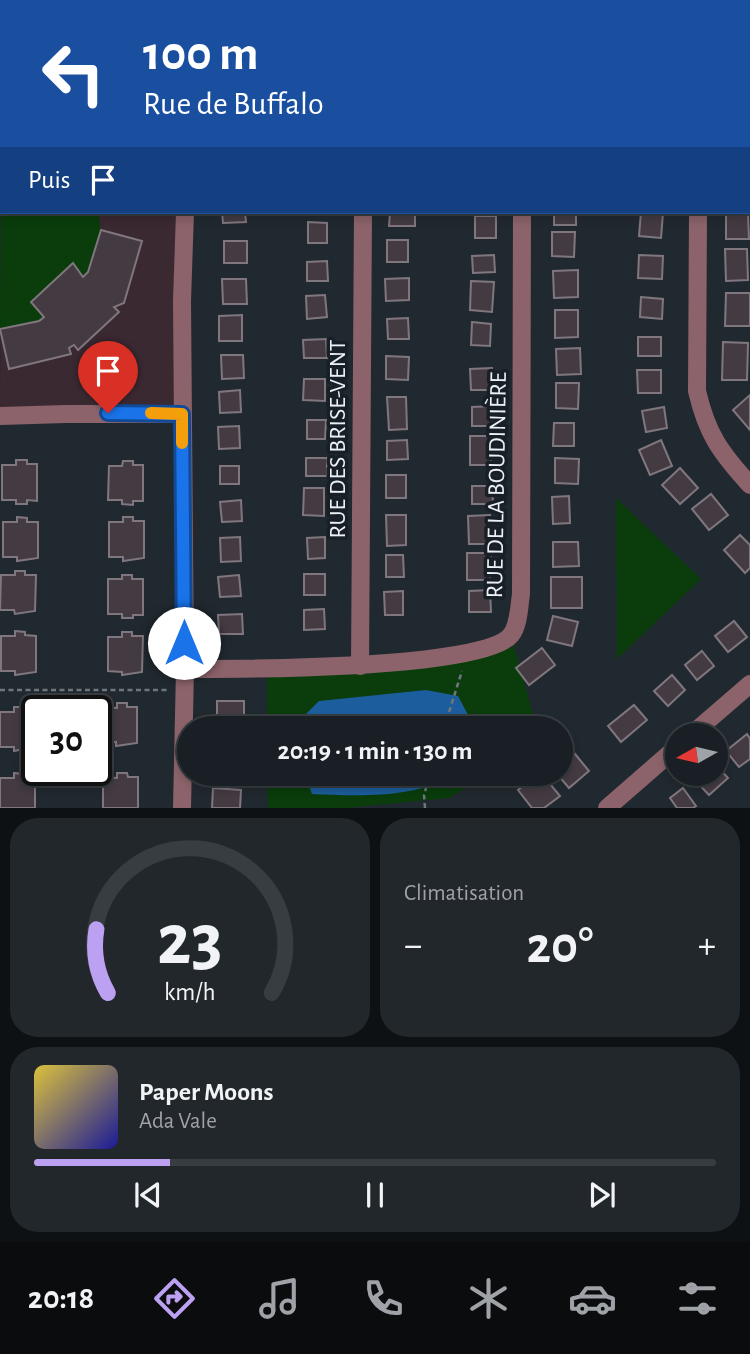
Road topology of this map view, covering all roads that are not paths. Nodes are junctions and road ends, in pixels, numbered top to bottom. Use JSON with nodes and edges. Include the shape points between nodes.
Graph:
{"nodes":[{"id":1,"x":185,"y":214,"type":"edge"},
{"id":2,"x":363,"y":214,"type":"edge"},
{"id":3,"x":522,"y":214,"type":"edge"},
{"id":4,"x":698,"y":214,"type":"edge"},
{"id":5,"x":182,"y":414,"type":"junction"},
{"id":6,"x":0,"y":416,"type":"edge"},
{"id":7,"x":750,"y":485,"type":"edge"},
{"id":8,"x":360,"y":666,"type":"junction"},
{"id":9,"x":185,"y":669,"type":"junction"},
{"id":10,"x":750,"y":684,"type":"edge"},
{"id":11,"x":705,"y":723,"type":"edge"},
{"id":12,"x":665,"y":757,"type":"edge"},
{"id":13,"x":182,"y":808,"type":"edge"},
{"id":14,"x":607,"y":808,"type":"edge"}],
"edges":[{"from":1,"to":5,"type":"street"},
{"from":2,"to":8,"type":"street","name":"RUE DES BRISE-VENT"},
{"from":3,"to":8,"type":"street","name":"RUE DE LA BOUDINIÈRE","via":[[518,619],[511,636],[496,646]]},
{"from":4,"to":7,"type":"street","via":[[697,390],[714,442]]},
{"from":5,"to":6,"type":"street"},
{"from":5,"to":9,"type":"street"},
{"from":8,"to":9,"type":"street","name":"RUE DE LA BOUDINIÈRE"},
{"from":9,"to":13,"type":"street"},
{"from":10,"to":11,"type":"street"},
{"from":12,"to":14,"type":"street"}]}
